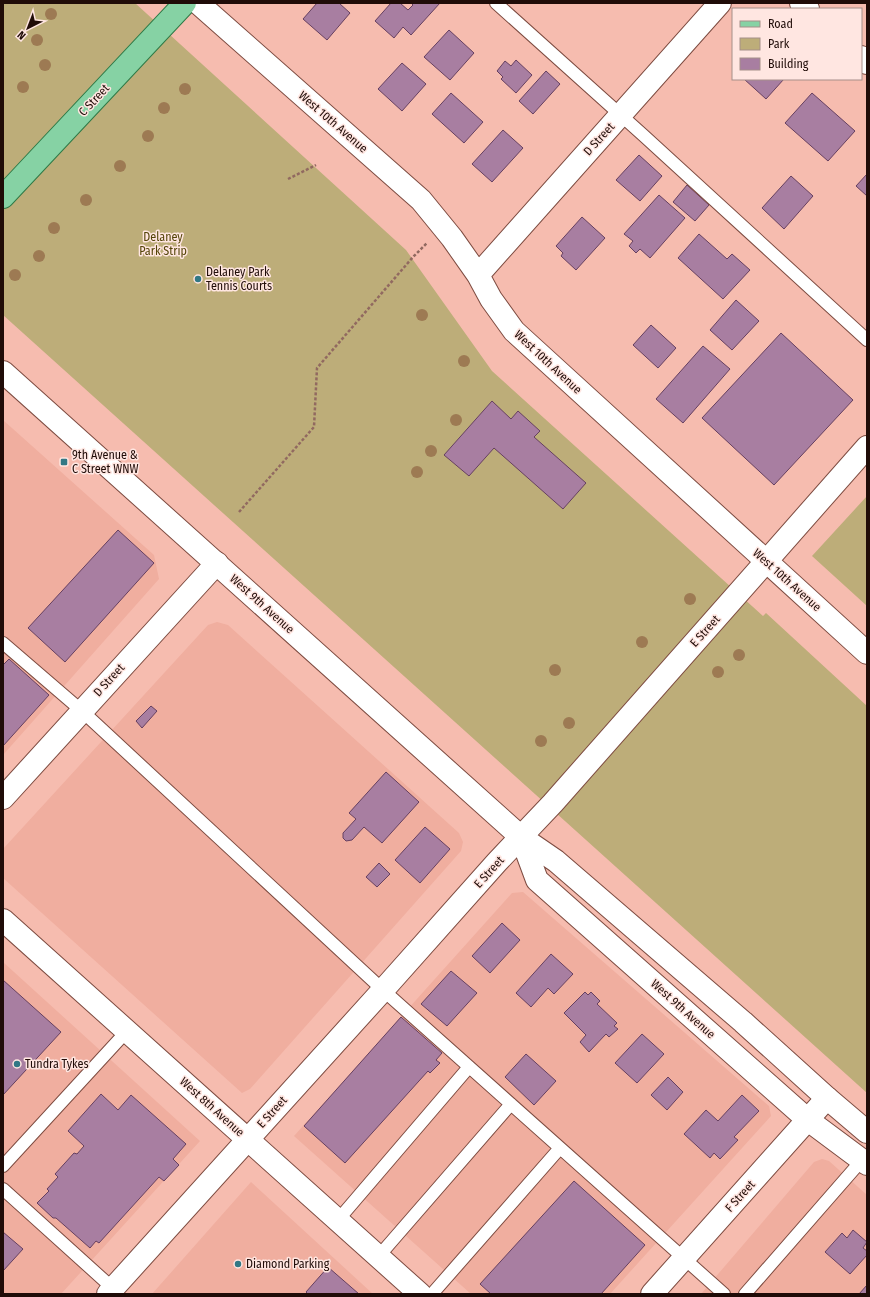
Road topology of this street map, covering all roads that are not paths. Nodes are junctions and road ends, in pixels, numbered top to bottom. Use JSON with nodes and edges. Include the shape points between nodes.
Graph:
{"nodes":[{"id":1,"x":185,"y":3,"type":"edge"},
{"id":2,"x":198,"y":3,"type":"edge"},
{"id":3,"x":496,"y":3,"type":"edge"},
{"id":4,"x":720,"y":3,"type":"edge"},
{"id":5,"x":620,"y":115,"type":"junction"},
{"id":6,"x":3,"y":197,"type":"edge"},
{"id":7,"x":478,"y":274,"type":"junction"},
{"id":8,"x":867,"y":340,"type":"edge"},
{"id":9,"x":3,"y":372,"type":"edge"},
{"id":10,"x":867,"y":447,"type":"edge"},
{"id":11,"x":767,"y":562,"type":"junction"},
{"id":12,"x":217,"y":563,"type":"junction"},
{"id":13,"x":3,"y":643,"type":"edge"},
{"id":14,"x":867,"y":653,"type":"edge"},
{"id":15,"x":82,"y":711,"type":"junction"},
{"id":16,"x":3,"y":798,"type":"edge"},
{"id":17,"x":521,"y":837,"type":"junction"},
{"id":18,"x":3,"y":920,"type":"edge"},
{"id":19,"x":383,"y":990,"type":"junction"},
{"id":20,"x":127,"y":1031,"type":"junction"},
{"id":21,"x":469,"y":1067,"type":"junction"},
{"id":22,"x":827,"y":1098,"type":"junction"},
{"id":23,"x":511,"y":1104,"type":"junction"},
{"id":24,"x":808,"y":1120,"type":"junction"},
{"id":25,"x":867,"y":1132,"type":"edge"},
{"id":26,"x":247,"y":1139,"type":"junction"},
{"id":27,"x":560,"y":1148,"type":"junction"},
{"id":28,"x":865,"y":1162,"type":"edge"},
{"id":29,"x":3,"y":1166,"type":"edge"},
{"id":30,"x":3,"y":1189,"type":"edge"},
{"id":31,"x":338,"y":1220,"type":"junction"},
{"id":32,"x":378,"y":1257,"type":"junction"},
{"id":33,"x":684,"y":1259,"type":"junction"},
{"id":34,"x":113,"y":1292,"type":"edge"},
{"id":35,"x":421,"y":1293,"type":"edge"},
{"id":36,"x":652,"y":1294,"type":"edge"},
{"id":37,"x":724,"y":1294,"type":"edge"},
{"id":38,"x":745,"y":1294,"type":"edge"}],
"edges":[{"from":1,"to":6,"type":"main road","name":"C Street"},
{"from":2,"to":7,"type":"street","name":"West 10th Avenue","via":[[421,200]]},
{"from":3,"to":5,"type":"lane"},
{"from":4,"to":5,"type":"street","name":"D Street"},
{"from":5,"to":7,"type":"street","name":"D Street"},
{"from":5,"to":8,"type":"lane"},
{"from":7,"to":11,"type":"street","name":"West 10th Avenue","via":[[491,299],[514,331]]},
{"from":9,"to":12,"type":"street","name":"West 9th Avenue"},
{"from":10,"to":11,"type":"street","name":"E Street"},
{"from":11,"to":14,"type":"street","name":"West 10th Avenue"},
{"from":11,"to":17,"type":"street","name":"E Street"},
{"from":12,"to":15,"type":"street","name":"D Street"},
{"from":12,"to":17,"type":"street","name":"West 9th Avenue"},
{"from":13,"to":15,"type":"lane"},
{"from":15,"to":16,"type":"street","name":"D Street"},
{"from":15,"to":19,"type":"lane"},
{"from":17,"to":19,"type":"street","name":"E Street"},
{"from":17,"to":22,"type":"street","name":"West 9th Avenue","via":[[556,861]]},
{"from":17,"to":24,"type":"street","name":"West 9th Avenue","via":[[537,880]]},
{"from":18,"to":20,"type":"street","name":"West 8th Avenue"},
{"from":19,"to":21,"type":"lane"},
{"from":19,"to":26,"type":"street","name":"E Street"},
{"from":20,"to":26,"type":"street","name":"West 8th Avenue"},
{"from":20,"to":29,"type":"lane"},
{"from":21,"to":23,"type":"lane"},
{"from":21,"to":31,"type":"lane"},
{"from":22,"to":24,"type":"street","name":"F Street"},
{"from":22,"to":25,"type":"street","name":"West 9th Avenue"},
{"from":23,"to":27,"type":"lane"},
{"from":23,"to":32,"type":"lane"},
{"from":24,"to":28,"type":"street","name":"West 9th Avenue"},
{"from":24,"to":33,"type":"street","name":"F Street"},
{"from":26,"to":31,"type":"street","name":"West 8th Avenue"},
{"from":26,"to":34,"type":"street","name":"E Street"},
{"from":27,"to":33,"type":"lane"},
{"from":27,"to":35,"type":"lane"},
{"from":28,"to":38,"type":"lane"},
{"from":30,"to":34,"type":"lane"},
{"from":31,"to":32,"type":"street","name":"West 8th Avenue"},
{"from":32,"to":35,"type":"street","name":"West 8th Avenue"},
{"from":33,"to":36,"type":"street","name":"F Street"},
{"from":33,"to":37,"type":"lane"}]}
